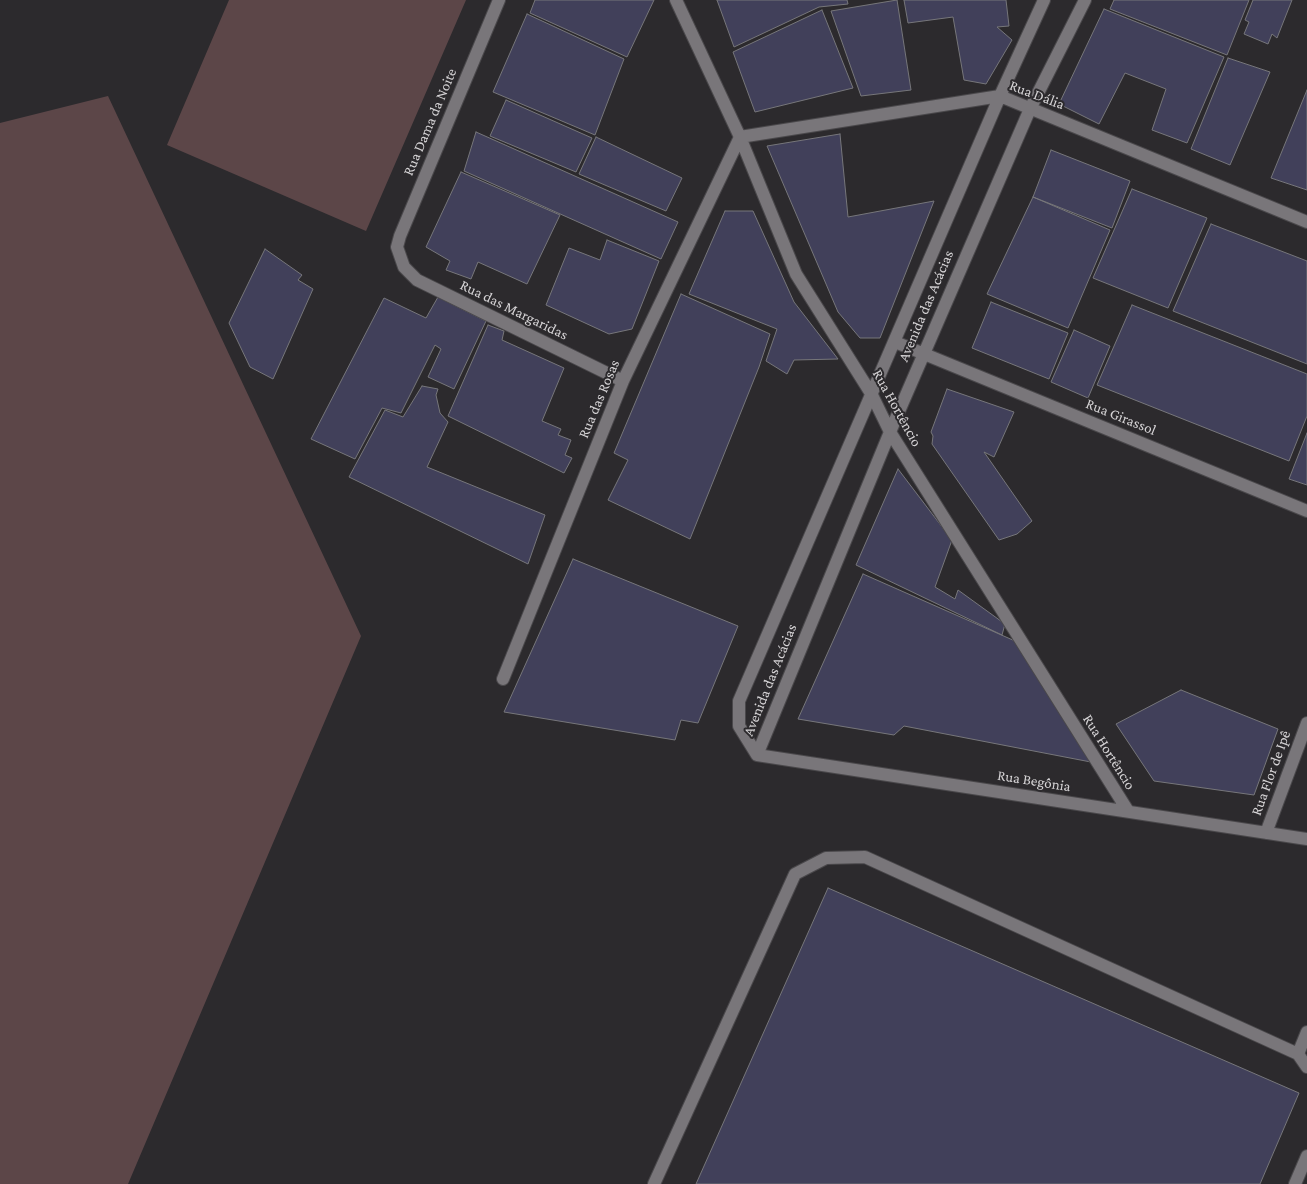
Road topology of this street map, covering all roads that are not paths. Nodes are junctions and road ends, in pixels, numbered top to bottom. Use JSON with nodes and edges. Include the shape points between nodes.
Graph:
{"nodes":[{"id":1,"x":499,"y":0,"type":"edge"},
{"id":2,"x":676,"y":0,"type":"edge"},
{"id":3,"x":1044,"y":0,"type":"edge"},
{"id":4,"x":1085,"y":0,"type":"edge"},
{"id":5,"x":1000,"y":96,"type":"junction"},
{"id":6,"x":1030,"y":108,"type":"junction"},
{"id":7,"x":740,"y":137,"type":"junction"},
{"id":8,"x":1307,"y":222,"type":"edge"},
{"id":9,"x":401,"y":258,"type":"joint"},
{"id":10,"x":895,"y":342,"type":"junction"},
{"id":11,"x":923,"y":354,"type":"junction"},
{"id":12,"x":623,"y":380,"type":"junction"},
{"id":13,"x":872,"y":395,"type":"junction"},
{"id":14,"x":890,"y":432,"type":"junction"},
{"id":15,"x":1307,"y":511,"type":"edge"},
{"id":16,"x":503,"y":679,"type":"dead end"},
{"id":17,"x":1307,"y":723,"type":"edge"},
{"id":18,"x":757,"y":755,"type":"junction"},
{"id":19,"x":1128,"y":812,"type":"junction"},
{"id":20,"x":1266,"y":833,"type":"junction"},
{"id":21,"x":1307,"y":839,"type":"edge"},
{"id":22,"x":1307,"y":1032,"type":"edge"},
{"id":23,"x":1298,"y":1054,"type":"junction"},
{"id":24,"x":1307,"y":1066,"type":"edge"},
{"id":25,"x":1307,"y":1156,"type":"edge"},
{"id":26,"x":654,"y":1184,"type":"edge"},
{"id":27,"x":1295,"y":1184,"type":"edge"}],
"edges":[{"from":1,"to":9,"type":"street","name":"Rua Dama da Noite","via":[[400,236],[397,247]]},
{"from":2,"to":7,"type":"street","name":"Rua Hortêncio"},
{"from":3,"to":5,"type":"street","name":"Avenida das Acácias"},
{"from":4,"to":6,"type":"street","name":"Avenida das Acácias"},
{"from":5,"to":6,"type":"street","name":"Rua Dália"},
{"from":5,"to":7,"type":"street","name":"Rua Dália"},
{"from":5,"to":10,"type":"street","name":"Avenida das Acácias"},
{"from":6,"to":8,"type":"street","name":"Rua Dália"},
{"from":6,"to":11,"type":"street","name":"Avenida das Acácias"},
{"from":7,"to":12,"type":"street","name":"Rua das Rosas"},
{"from":7,"to":13,"type":"street","name":"Rua Hortêncio","via":[[796,274]]},
{"from":9,"to":12,"type":"street","name":"Rua das Margaridas","via":[[404,267],[417,280]]},
{"from":10,"to":11,"type":"street","name":"Rua Girassol"},
{"from":10,"to":13,"type":"street","name":"Avenida das Acácias"},
{"from":11,"to":14,"type":"street","name":"Avenida das Acácias"},
{"from":11,"to":15,"type":"street","name":"Rua Girassol"},
{"from":12,"to":16,"type":"street","name":"Rua das Rosas"},
{"from":13,"to":14,"type":"street","name":"Rua Hortêncio"},
{"from":13,"to":18,"type":"street","name":"Avenida das Acácias","via":[[739,701],[739,726]]},
{"from":14,"to":18,"type":"street","name":"Avenida das Acácias"},
{"from":14,"to":19,"type":"street","name":"Rua Hortêncio"},
{"from":17,"to":20,"type":"street","name":"Rua Flor de Ipê"},
{"from":18,"to":19,"type":"street","name":"Rua Begônia"},
{"from":19,"to":20,"type":"street","name":"Rua Begônia"},
{"from":20,"to":21,"type":"street","name":"Rua Begônia"},
{"from":22,"to":23,"type":"street"},
{"from":23,"to":24,"type":"street"},
{"from":23,"to":26,"type":"street","via":[[866,857],[826,858],[794,874]]},
{"from":25,"to":27,"type":"street"}]}
